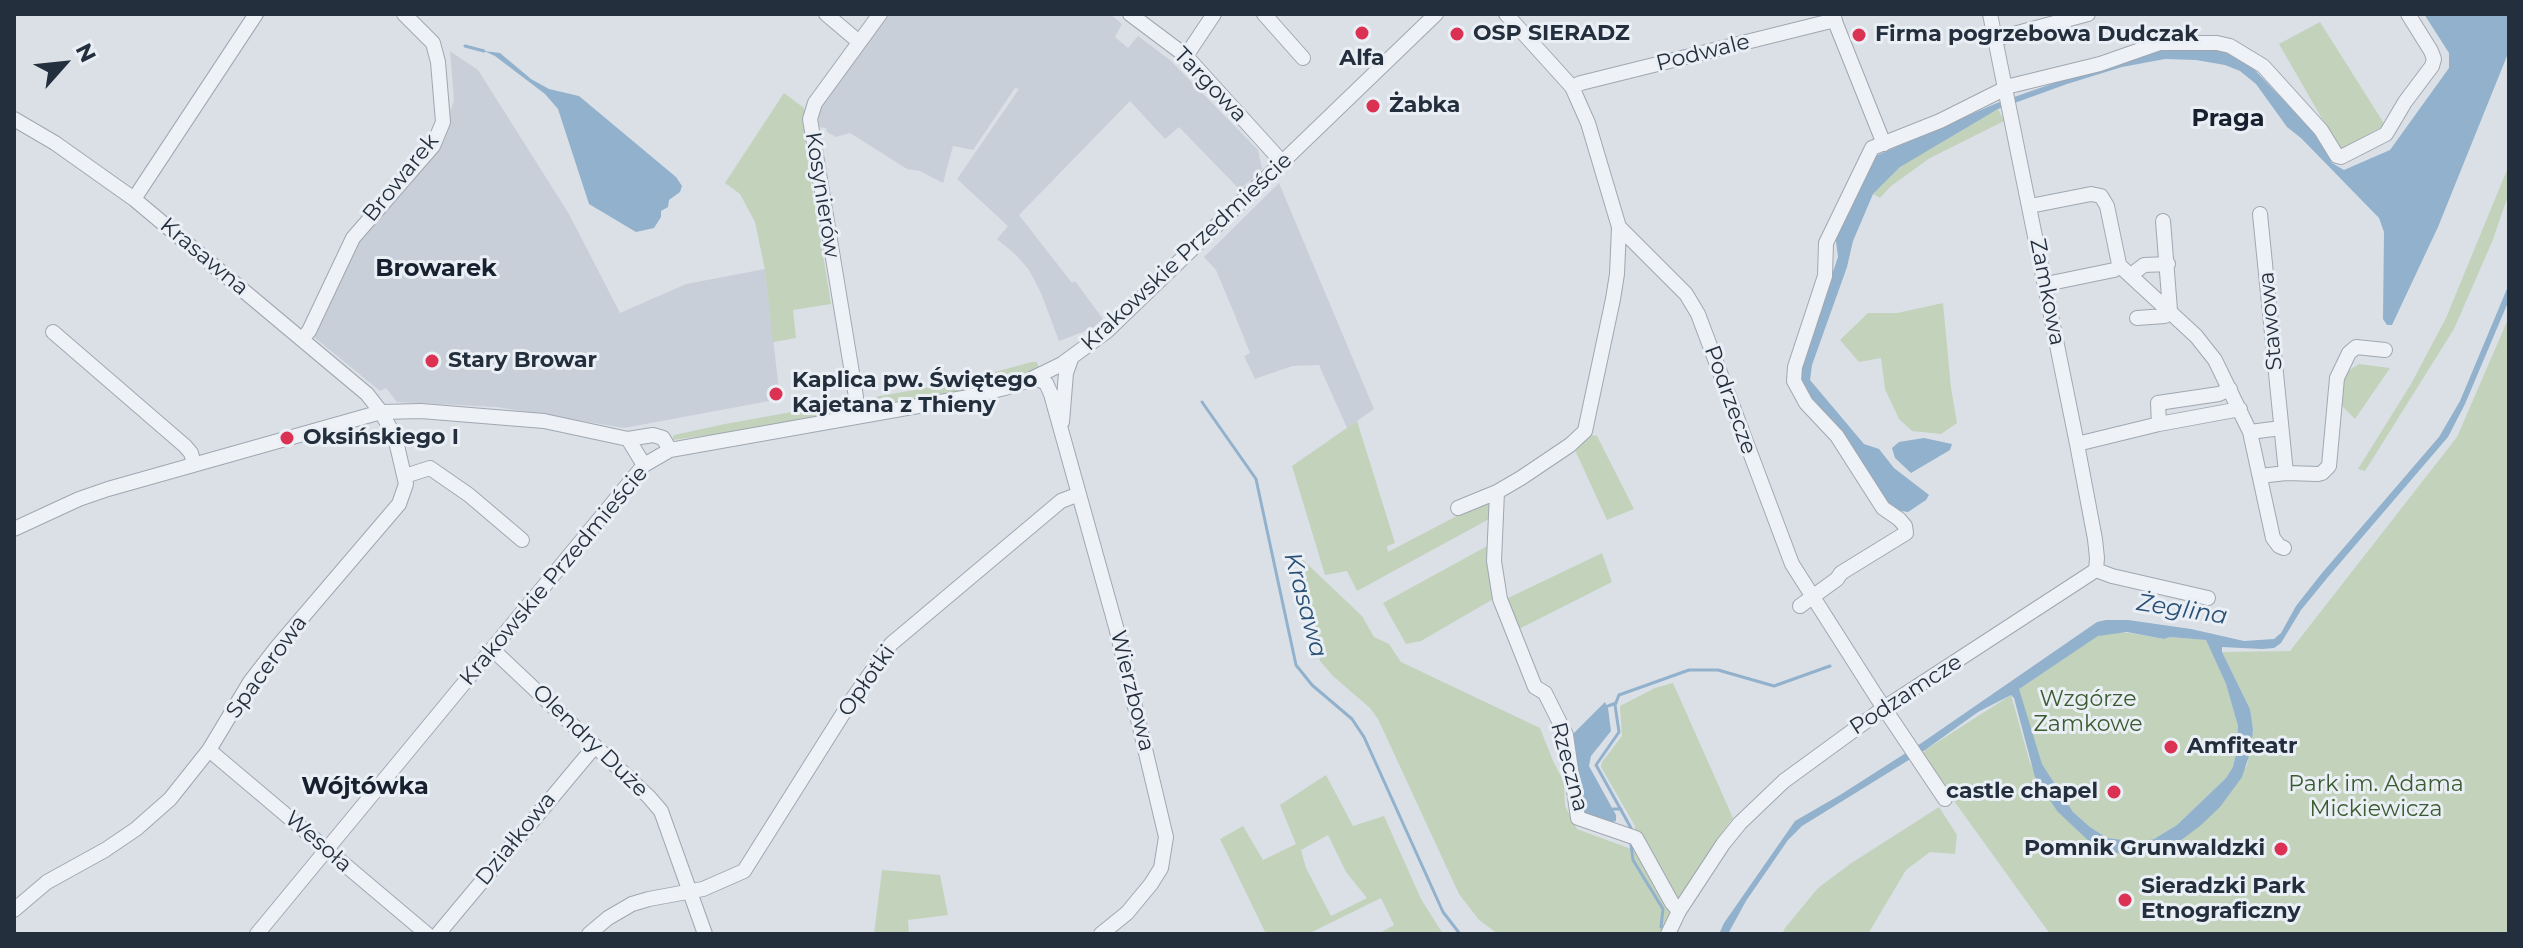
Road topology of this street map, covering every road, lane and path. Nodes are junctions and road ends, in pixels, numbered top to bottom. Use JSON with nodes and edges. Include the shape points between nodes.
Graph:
{"nodes":[{"id":1,"x":256,"y":14,"type":"edge"},
{"id":2,"x":404,"y":14,"type":"edge"},
{"id":3,"x":826,"y":14,"type":"edge"},
{"id":4,"x":880,"y":14,"type":"edge"},
{"id":5,"x":1130,"y":14,"type":"edge"},
{"id":6,"x":1214,"y":14,"type":"edge"},
{"id":7,"x":1264,"y":14,"type":"edge"},
{"id":8,"x":1436,"y":14,"type":"edge"},
{"id":9,"x":1506,"y":14,"type":"edge"},
{"id":10,"x":1990,"y":14,"type":"edge"},
{"id":11,"x":2088,"y":14,"type":"edge"},
{"id":12,"x":2408,"y":14,"type":"edge"},
{"id":13,"x":1833,"y":17,"type":"edge"},
{"id":14,"x":1995,"y":39,"type":"junction"},
{"id":15,"x":859,"y":42,"type":"junction"},
{"id":16,"x":1186,"y":56,"type":"junction"},
{"id":17,"x":1303,"y":58,"type":"dead end"},
{"id":18,"x":1572,"y":87,"type":"junction"},
{"id":19,"x":2006,"y":90,"type":"junction"},
{"id":20,"x":14,"y":119,"type":"edge"},
{"id":21,"x":1884,"y":144,"type":"junction"},
{"id":22,"x":1283,"y":163,"type":"junction"},
{"id":23,"x":134,"y":199,"type":"junction"},
{"id":24,"x":2030,"y":206,"type":"junction"},
{"id":25,"x":2260,"y":214,"type":"dead end"},
{"id":26,"x":2163,"y":221,"type":"dead end"},
{"id":27,"x":1619,"y":227,"type":"junction"},
{"id":28,"x":2168,"y":264,"type":"junction"},
{"id":29,"x":2126,"y":271,"type":"junction"},
{"id":30,"x":2046,"y":284,"type":"junction"},
{"id":31,"x":2170,"y":310,"type":"junction"},
{"id":32,"x":2137,"y":318,"type":"dead end"},
{"id":33,"x":53,"y":332,"type":"dead end"},
{"id":34,"x":302,"y":339,"type":"junction"},
{"id":35,"x":2385,"y":350,"type":"dead end"},
{"id":36,"x":1071,"y":359,"type":"junction"},
{"id":37,"x":1035,"y":378,"type":"junction"},
{"id":38,"x":2156,"y":387,"type":"dead end"},
{"id":39,"x":2230,"y":389,"type":"junction"},
{"id":40,"x":856,"y":397,"type":"dead end"},
{"id":41,"x":2158,"y":403,"type":"junction"},
{"id":42,"x":2240,"y":409,"type":"junction"},
{"id":43,"x":381,"y":412,"type":"junction"},
{"id":44,"x":2159,"y":424,"type":"junction"},
{"id":45,"x":2281,"y":428,"type":"junction"},
{"id":46,"x":1061,"y":430,"type":"junction"},
{"id":47,"x":2250,"y":432,"type":"junction"},
{"id":48,"x":628,"y":439,"type":"junction"},
{"id":49,"x":666,"y":444,"type":"junction"},
{"id":50,"x":2077,"y":444,"type":"junction"},
{"id":51,"x":194,"y":464,"type":"junction"},
{"id":52,"x":644,"y":465,"type":"junction"},
{"id":53,"x":2286,"y":473,"type":"junction"},
{"id":54,"x":405,"y":476,"type":"junction"},
{"id":55,"x":2260,"y":476,"type":"junction"},
{"id":56,"x":1497,"y":492,"type":"junction"},
{"id":57,"x":1079,"y":494,"type":"junction"},
{"id":58,"x":1458,"y":508,"type":"dead end"},
{"id":59,"x":14,"y":529,"type":"edge"},
{"id":60,"x":522,"y":540,"type":"dead end"},
{"id":61,"x":2284,"y":548,"type":"dead end"},
{"id":62,"x":2096,"y":570,"type":"junction"},
{"id":63,"x":2208,"y":598,"type":"dead end"},
{"id":64,"x":1806,"y":602,"type":"junction"},
{"id":65,"x":492,"y":649,"type":"junction"},
{"id":66,"x":1884,"y":708,"type":"junction"},
{"id":67,"x":595,"y":746,"type":"junction"},
{"id":68,"x":209,"y":750,"type":"junction"},
{"id":69,"x":1945,"y":799,"type":"dead end"},
{"id":70,"x":326,"y":849,"type":"junction"},
{"id":71,"x":690,"y":892,"type":"junction"},
{"id":72,"x":14,"y":910,"type":"edge"},
{"id":73,"x":1679,"y":911,"type":"junction"},
{"id":74,"x":257,"y":934,"type":"edge"},
{"id":75,"x":427,"y":934,"type":"edge"},
{"id":76,"x":438,"y":934,"type":"edge"},
{"id":77,"x":589,"y":934,"type":"edge"},
{"id":78,"x":705,"y":934,"type":"edge"},
{"id":79,"x":1101,"y":934,"type":"edge"},
{"id":80,"x":1668,"y":934,"type":"edge"}],
"edges":[{"from":1,"to":23,"type":"street"},
{"from":2,"to":34,"type":"street","name":"Browarek","via":[[433,43],[443,122],[433,146],[353,238]]},
{"from":3,"to":15,"type":"street"},
{"from":4,"to":15,"type":"street","name":"Kosynierów"},
{"from":5,"to":16,"type":"street","name":"Targowa"},
{"from":6,"to":16,"type":"street"},
{"from":7,"to":17,"type":"street"},
{"from":8,"to":22,"type":"street","name":"Krakowskie Przedmieście"},
{"from":9,"to":18,"type":"street","name":"Podrzecze"},
{"from":10,"to":14,"type":"street","name":"Zamkowa"},
{"from":11,"to":14,"type":"street"},
{"from":12,"to":19,"type":"street","via":[[2431,51],[2432,66],[2386,134],[2341,157],[2263,66],[2217,43],[2160,43]]},
{"from":13,"to":18,"type":"street","name":"Podwale"},
{"from":13,"to":21,"type":"street"},
{"from":14,"to":19,"type":"street","name":"Zamkowa"},
{"from":15,"to":40,"type":"street","name":"Kosynierów","via":[[815,103],[810,119]]},
{"from":16,"to":22,"type":"street","name":"Targowa"},
{"from":18,"to":27,"type":"street","name":"Podrzecze"},
{"from":19,"to":21,"type":"street"},
{"from":19,"to":24,"type":"street","name":"Zamkowa"},
{"from":20,"to":23,"type":"street","name":"Krasawna"},
{"from":21,"to":64,"type":"street","via":[[1872,148],[1826,243],[1825,276],[1794,381],[1906,533]]},
{"from":22,"to":36,"type":"street","name":"Krakowskie Przedmieście"},
{"from":23,"to":34,"type":"street","name":"Krasawna"},
{"from":24,"to":29,"type":"street","via":[[2101,196]]},
{"from":24,"to":30,"type":"street","name":"Zamkowa"},
{"from":25,"to":45,"type":"street","name":"Stawowa"},
{"from":26,"to":28,"type":"street"},
{"from":27,"to":56,"type":"street","via":[[1613,299],[1585,431],[1556,456]]},
{"from":27,"to":64,"type":"street","name":"Podrzecze","via":[[1686,294],[1698,314]]},
{"from":28,"to":29,"type":"street"},
{"from":28,"to":31,"type":"street"},
{"from":29,"to":30,"type":"street"},
{"from":29,"to":31,"type":"street"},
{"from":30,"to":50,"type":"street","name":"Zamkowa"},
{"from":31,"to":32,"type":"street","via":[[2165,316]]},
{"from":31,"to":39,"type":"street","via":[[2208,350]]},
{"from":33,"to":51,"type":"street","via":[[185,446]]},
{"from":34,"to":43,"type":"street","name":"Krasawna"},
{"from":35,"to":53,"type":"street","via":[[2356,347],[2349,353],[2337,378],[2329,466],[2318,474]]},
{"from":36,"to":37,"type":"street","name":"Krakowskie Przedmieście"},
{"from":36,"to":46,"type":"street","name":"Wierzbowa"},
{"from":37,"to":46,"type":"street","name":"Wierzbowa","via":[[1049,388]]},
{"from":37,"to":49,"type":"street","name":"Krakowskie Przedmieście","via":[[963,398]]},
{"from":38,"to":41,"type":"street"},
{"from":39,"to":41,"type":"street"},
{"from":39,"to":42,"type":"street"},
{"from":41,"to":44,"type":"street"},
{"from":42,"to":44,"type":"street"},
{"from":42,"to":47,"type":"street"},
{"from":43,"to":48,"type":"street","via":[[515,417]]},
{"from":43,"to":51,"type":"street"},
{"from":43,"to":54,"type":"street","via":[[395,437]]},
{"from":44,"to":50,"type":"street"},
{"from":45,"to":47,"type":"street"},
{"from":45,"to":53,"type":"street","name":"Stawowa"},
{"from":46,"to":57,"type":"street","name":"Wierzbowa"},
{"from":47,"to":55,"type":"street"},
{"from":48,"to":49,"type":"street","via":[[653,435]]},
{"from":48,"to":52,"type":"street"},
{"from":49,"to":52,"type":"street","name":"Krakowskie Przedmieście"},
{"from":50,"to":62,"type":"street","name":"Zamkowa"},
{"from":51,"to":59,"type":"street","via":[[88,496]]},
{"from":52,"to":65,"type":"street","name":"Krakowskie Przedmieście"},
{"from":53,"to":55,"type":"street"},
{"from":54,"to":60,"type":"street","via":[[430,468]]},
{"from":54,"to":68,"type":"street","name":"Spacerowa","via":[[399,504],[250,682]]},
{"from":55,"to":61,"type":"street","via":[[2273,538]]},
{"from":56,"to":58,"type":"street"},
{"from":56,"to":73,"type":"street","name":"Rzeczna","via":[[1494,561],[1500,599],[1535,687],[1545,693],[1566,735],[1578,818],[1636,838]]},
{"from":57,"to":71,"type":"street","name":"Opłotki","via":[[1061,501],[891,644],[748,867]]},
{"from":57,"to":79,"type":"street","name":"Wierzbowa","via":[[1166,837],[1161,868],[1151,884]]},
{"from":62,"to":63,"type":"street"},
{"from":62,"to":66,"type":"street","name":"Podzamcze"},
{"from":64,"to":66,"type":"street","name":"Podrzecze"},
{"from":65,"to":67,"type":"street","name":"Olendry Duże"},
{"from":65,"to":70,"type":"street","name":"Krakowskie Przedmieście"},
{"from":66,"to":69,"type":"street","name":"Podrzecze"},
{"from":66,"to":73,"type":"street","name":"Podzamcze","via":[[1784,781],[1740,823]]},
{"from":67,"to":71,"type":"street","name":"Olendry Duże","via":[[661,811]]},
{"from":67,"to":76,"type":"street","name":"Działkowa"},
{"from":68,"to":70,"type":"street","name":"Wesoła"},
{"from":68,"to":72,"type":"street","name":"Spacerowa","via":[[155,814],[47,882]]},
{"from":70,"to":74,"type":"street","name":"Krakowskie Przedmieście"},
{"from":70,"to":75,"type":"street","name":"Wesoła"},
{"from":71,"to":77,"type":"street","name":"Opłotki","via":[[632,904]]},
{"from":71,"to":78,"type":"street","name":"Olendry Duże"},
{"from":73,"to":80,"type":"street","name":"Podzamcze"}]}
